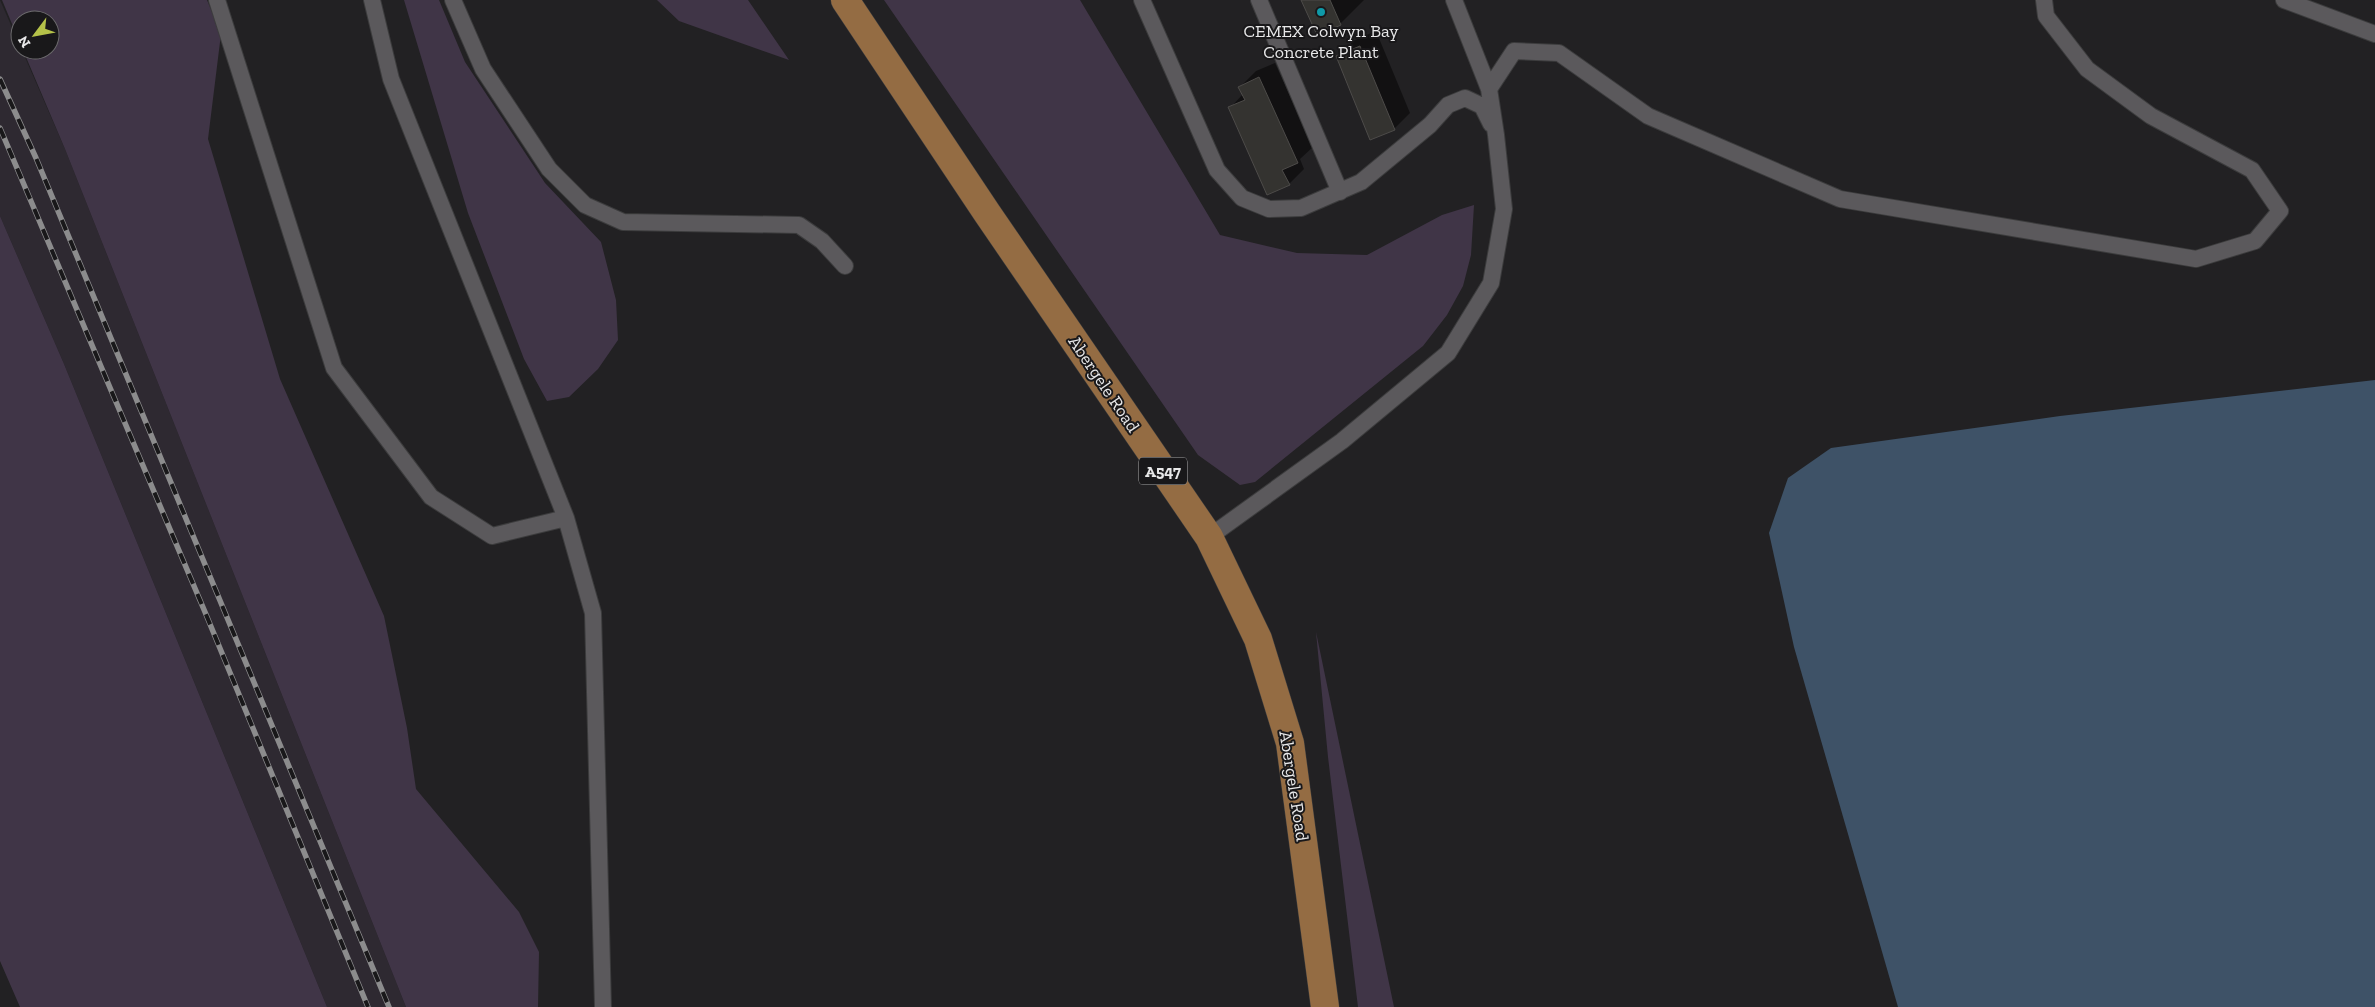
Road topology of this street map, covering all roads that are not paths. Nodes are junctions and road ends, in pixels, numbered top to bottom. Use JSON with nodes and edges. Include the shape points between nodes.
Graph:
{"nodes":[{"id":1,"x":218,"y":0,"type":"edge"},
{"id":2,"x":372,"y":0,"type":"edge"},
{"id":3,"x":453,"y":0,"type":"edge"},
{"id":4,"x":845,"y":0,"type":"edge"},
{"id":5,"x":1142,"y":0,"type":"edge"},
{"id":6,"x":1259,"y":0,"type":"edge"},
{"id":7,"x":1454,"y":0,"type":"edge"},
{"id":8,"x":2044,"y":0,"type":"edge"},
{"id":9,"x":2284,"y":0,"type":"edge"},
{"id":10,"x":2375,"y":34,"type":"edge"},
{"id":11,"x":1489,"y":89,"type":"junction"},
{"id":12,"x":1496,"y":135,"type":"junction"},
{"id":13,"x":1340,"y":192,"type":"junction"},
{"id":14,"x":845,"y":266,"type":"dead end"},
{"id":15,"x":566,"y":518,"type":"junction"},
{"id":16,"x":1209,"y":537,"type":"junction"},
{"id":17,"x":603,"y":1007,"type":"edge"},
{"id":18,"x":1325,"y":1007,"type":"edge"}],
"edges":[{"from":1,"to":15,"type":"lane","via":[[334,368],[430,497],[492,536]]},
{"from":2,"to":15,"type":"lane","via":[[391,79]]},
{"from":3,"to":14,"type":"lane","via":[[483,69],[549,169],[585,205],[623,222],[799,225],[822,241]]},
{"from":4,"to":16,"type":"main road","name":"Abergele Road","number":"A547"},
{"from":5,"to":13,"type":"lane","via":[[1217,170],[1242,198],[1268,209],[1301,208]]},
{"from":6,"to":13,"type":"lane"},
{"from":7,"to":11,"type":"lane"},
{"from":8,"to":11,"type":"lane","via":[[2046,16],[2087,69],[2151,116],[2252,170],[2280,211],[2255,241],[2196,259],[1840,198],[1648,116],[1559,53],[1514,51]]},
{"from":9,"to":10,"type":"lane"},
{"from":11,"to":12,"type":"lane"},
{"from":12,"to":13,"type":"lane","via":[[1482,106],[1465,98],[1448,105],[1396,156],[1361,182]]},
{"from":12,"to":16,"type":"lane","via":[[1504,209],[1491,283],[1448,353],[1342,441]]},
{"from":15,"to":17,"type":"lane","via":[[592,613]]},
{"from":16,"to":18,"type":"main road","name":"Abergele Road","number":"A547","via":[[1258,639],[1290,743]]}]}
